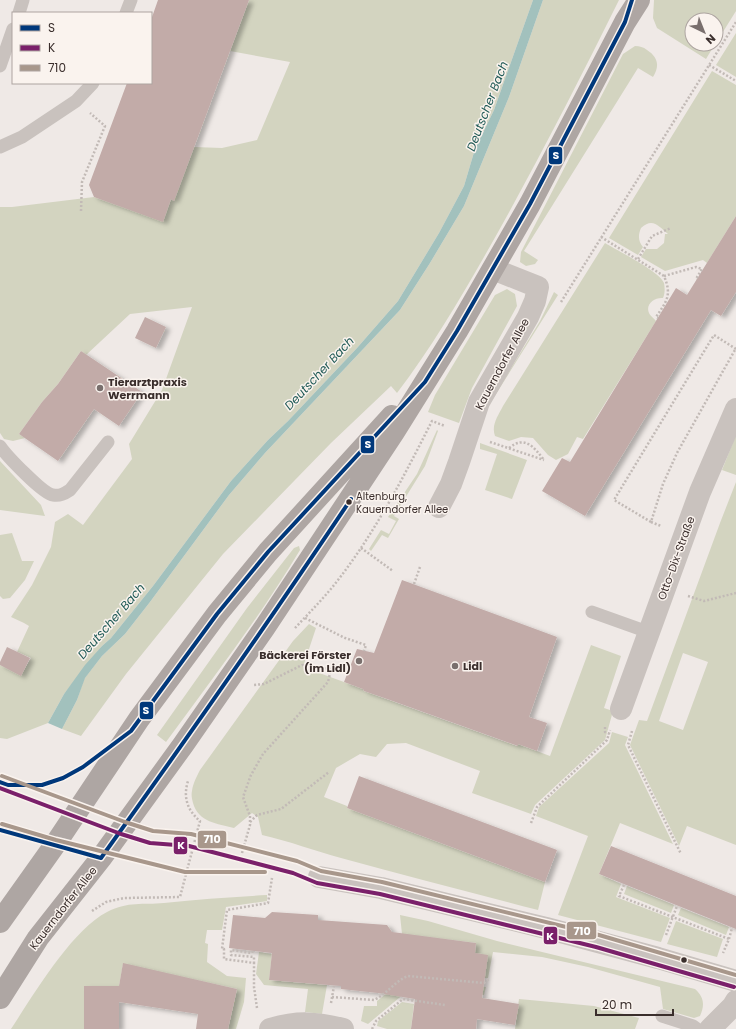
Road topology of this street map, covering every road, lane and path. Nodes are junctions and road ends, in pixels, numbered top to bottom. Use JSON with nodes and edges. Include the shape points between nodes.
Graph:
{"nodes":[{"id":1,"x":23,"y":0,"type":"edge"},
{"id":2,"x":131,"y":0,"type":"edge"},
{"id":3,"x":632,"y":0,"type":"edge"},
{"id":4,"x":639,"y":0,"type":"edge"},
{"id":5,"x":19,"y":12,"type":"edge"},
{"id":6,"x":126,"y":12,"type":"edge"},
{"id":7,"x":625,"y":22,"type":"junction"},
{"id":8,"x":12,"y":32,"type":"edge"},
{"id":9,"x":709,"y":65,"type":"dead end"},
{"id":10,"x":0,"y":66,"type":"edge"},
{"id":11,"x":736,"y":81,"type":"edge"},
{"id":12,"x":92,"y":84,"type":"edge"},
{"id":13,"x":76,"y":101,"type":"junction"},
{"id":14,"x":0,"y":147,"type":"edge"},
{"id":15,"x":82,"y":211,"type":"dead end"},
{"id":16,"x":671,"y":228,"type":"dead end"},
{"id":17,"x":602,"y":237,"type":"dead end"},
{"id":18,"x":638,"y":259,"type":"junction"},
{"id":19,"x":493,"y":270,"type":"junction"},
{"id":20,"x":664,"y":276,"type":"junction"},
{"id":21,"x":697,"y":279,"type":"dead end"},
{"id":22,"x":658,"y":318,"type":"dead end"},
{"id":23,"x":736,"y":348,"type":"edge"},
{"id":24,"x":424,"y":382,"type":"junction"},
{"id":25,"x":736,"y":409,"type":"edge"},
{"id":26,"x":487,"y":440,"type":"dead end"},
{"id":27,"x":108,"y":442,"type":"dead end"},
{"id":28,"x":0,"y":446,"type":"edge"},
{"id":29,"x":508,"y":448,"type":"junction"},
{"id":30,"x":439,"y":507,"type":"dead end"},
{"id":31,"x":360,"y":548,"type":"dead end"},
{"id":32,"x":420,"y":567,"type":"dead end"},
{"id":33,"x":393,"y":571,"type":"dead end"},
{"id":34,"x":414,"y":584,"type":"dead end"},
{"id":35,"x":664,"y":588,"type":"junction"},
{"id":36,"x":736,"y":593,"type":"edge"},
{"id":37,"x":592,"y":612,"type":"dead end"},
{"id":38,"x":304,"y":618,"type":"dead end"},
{"id":39,"x":648,"y":632,"type":"junction"},
{"id":40,"x":364,"y":651,"type":"dead end"},
{"id":41,"x":252,"y":686,"type":"dead end"},
{"id":42,"x":622,"y":709,"type":"dead end"},
{"id":43,"x":609,"y":736,"type":"dead end"},
{"id":44,"x":629,"y":740,"type":"dead end"},
{"id":45,"x":329,"y":772,"type":"dead end"},
{"id":46,"x":250,"y":822,"type":"junction"},
{"id":47,"x":531,"y":823,"type":"dead end"},
{"id":48,"x":242,"y":853,"type":"dead end"},
{"id":49,"x":680,"y":854,"type":"dead end"},
{"id":50,"x":319,"y":877,"type":"dead end"},
{"id":51,"x":272,"y":878,"type":"dead end"},
{"id":52,"x":624,"y":885,"type":"dead end"},
{"id":53,"x":180,"y":897,"type":"dead end"},
{"id":54,"x":677,"y":906,"type":"dead end"},
{"id":55,"x":90,"y":912,"type":"dead end"},
{"id":56,"x":674,"y":917,"type":"junction"},
{"id":57,"x":0,"y":922,"type":"edge"},
{"id":58,"x":732,"y":928,"type":"dead end"},
{"id":59,"x":729,"y":938,"type":"junction"},
{"id":60,"x":253,"y":951,"type":"dead end"},
{"id":61,"x":658,"y":958,"type":"junction"},
{"id":62,"x":254,"y":963,"type":"junction"},
{"id":63,"x":714,"y":974,"type":"junction"},
{"id":64,"x":490,"y":978,"type":"dead end"},
{"id":65,"x":736,"y":981,"type":"edge"},
{"id":66,"x":334,"y":986,"type":"dead end"},
{"id":67,"x":332,"y":997,"type":"junction"},
{"id":68,"x":0,"y":998,"type":"edge"},
{"id":69,"x":331,"y":1001,"type":"dead end"},
{"id":70,"x":736,"y":1001,"type":"edge"},
{"id":71,"x":445,"y":1005,"type":"dead end"},
{"id":72,"x":662,"y":1016,"type":"dead end"},
{"id":73,"x":264,"y":1022,"type":"edge"},
{"id":74,"x":343,"y":1029,"type":"edge"},
{"id":75,"x":372,"y":1029,"type":"edge"},
{"id":76,"x":697,"y":1029,"type":"edge"},
{"id":77,"x":710,"y":1029,"type":"edge"}],
"edges":[{"from":1,"to":5,"type":"lane"},
{"from":2,"to":6,"type":"lane"},
{"from":3,"to":7,"type":"main road","name":"Kauerndorfer Allee"},
{"from":4,"to":7,"type":"main road","name":"Kauerndorfer Allee"},
{"from":7,"to":19,"type":"main road","name":"Kauerndorfer Allee"},
{"from":8,"to":10,"type":"lane"},
{"from":9,"to":11,"type":"path"},
{"from":12,"to":13,"type":"lane"},
{"from":13,"to":14,"type":"lane","via":[[22,137]]},
{"from":13,"to":15,"type":"path","via":[[105,126],[82,182]]},
{"from":16,"to":18,"type":"path","via":[[652,236]]},
{"from":17,"to":18,"type":"path"},
{"from":18,"to":20,"type":"path"},
{"from":19,"to":24,"type":"main road","name":"Kauerndorfer Allee"},
{"from":19,"to":30,"type":"street","name":"Kauerndorfer Allee","via":[[538,287],[535,301],[479,402],[456,470]]},
{"from":20,"to":21,"type":"path","via":[[696,267],[702,269]]},
{"from":20,"to":22,"type":"path","via":[[668,299],[656,317]]},
{"from":23,"to":23,"type":"path","via":[[714,335],[614,500],[650,522],[676,453]]},
{"from":24,"to":57,"type":"main road","name":"Kauerndorfer Allee","via":[[268,552],[217,614],[139,719]]},
{"from":24,"to":68,"type":"main road","name":"Kauerndorfer Allee","via":[[390,439],[265,627],[101,858],[38,938]]},
{"from":25,"to":35,"type":"street","name":"Otto-Dix-Straße","via":[[700,492]]},
{"from":26,"to":29,"type":"path"},
{"from":27,"to":28,"type":"lane","via":[[70,490],[62,495],[51,495],[40,488]]},
{"from":29,"to":29,"type":"path","via":[[516,451],[544,460],[536,449],[523,442],[516,442]]},
{"from":31,"to":33,"type":"path"},
{"from":32,"to":34,"type":"path"},
{"from":35,"to":36,"type":"path","via":[[704,601]]},
{"from":35,"to":39,"type":"street","name":"Otto-Dix-Straße"},
{"from":37,"to":39,"type":"lane"},
{"from":38,"to":40,"type":"path","via":[[366,645]]},
{"from":39,"to":42,"type":"street","name":"Otto-Dix-Straße"},
{"from":41,"to":46,"type":"path","via":[[264,684],[302,665],[331,669],[328,682],[263,754],[251,775],[243,797]]},
{"from":43,"to":47,"type":"path","via":[[537,807]]},
{"from":44,"to":49,"type":"path","via":[[628,744]]},
{"from":45,"to":46,"type":"path","via":[[281,809],[257,815]]},
{"from":46,"to":48,"type":"path"},
{"from":50,"to":61,"type":"street","via":[[381,888]]},
{"from":51,"to":62,"type":"path","via":[[268,903],[227,910],[222,949],[224,959]]},
{"from":52,"to":56,"type":"path","via":[[619,896]]},
{"from":53,"to":55,"type":"path","via":[[124,898],[106,902]]},
{"from":54,"to":56,"type":"path"},
{"from":56,"to":59,"type":"path"},
{"from":56,"to":61,"type":"path"},
{"from":58,"to":59,"type":"path"},
{"from":59,"to":63,"type":"path"},
{"from":60,"to":62,"type":"path","via":[[252,953],[231,950],[231,955],[254,957]]},
{"from":61,"to":63,"type":"street"},
{"from":62,"to":73,"type":"path","via":[[254,987]]},
{"from":63,"to":65,"type":"street"},
{"from":64,"to":67,"type":"path","via":[[484,982],[473,982],[408,976],[374,1000]]},
{"from":66,"to":67,"type":"path"},
{"from":67,"to":69,"type":"path"},
{"from":70,"to":77,"type":"street"},
{"from":71,"to":75,"type":"path","via":[[403,999],[376,1021]]},
{"from":72,"to":76,"type":"lane"},
{"from":73,"to":74,"type":"street","via":[[307,1023]]}]}
